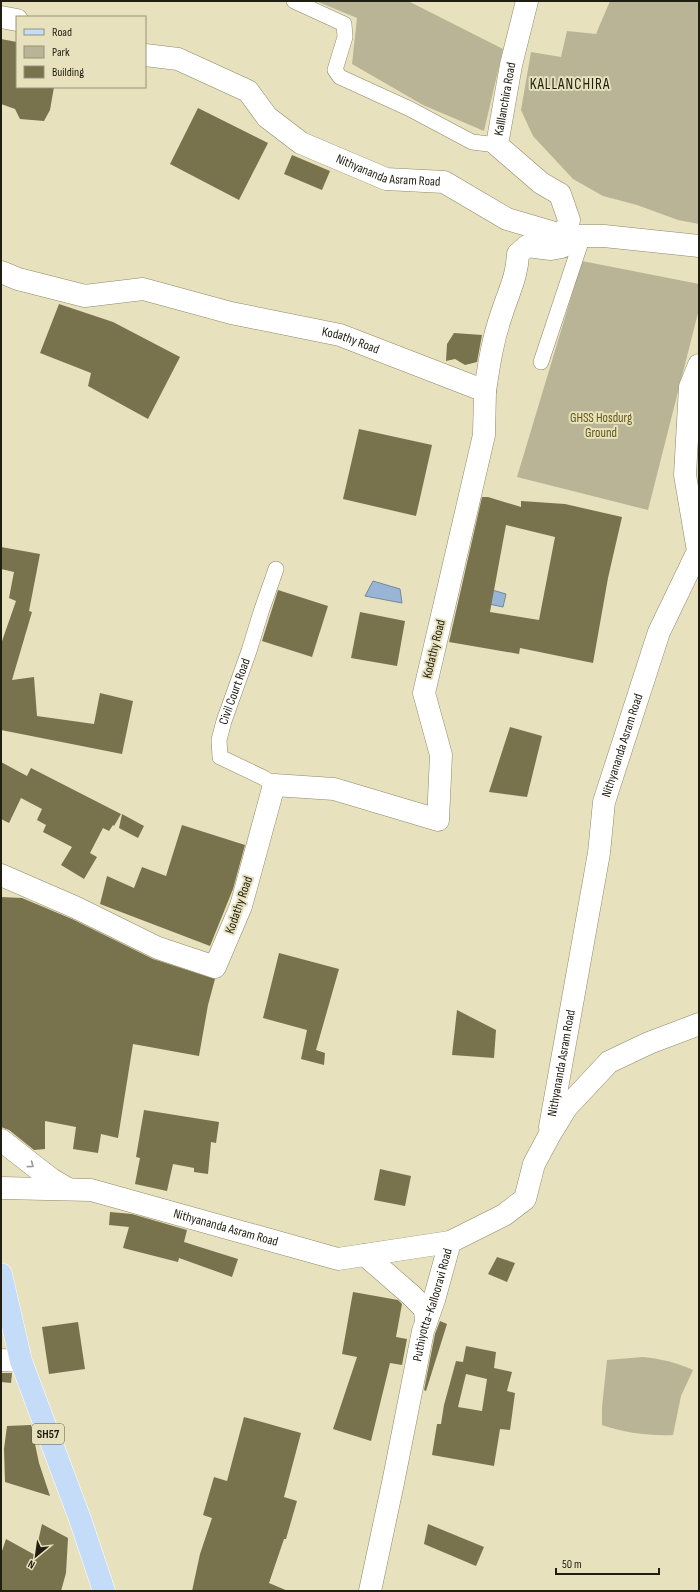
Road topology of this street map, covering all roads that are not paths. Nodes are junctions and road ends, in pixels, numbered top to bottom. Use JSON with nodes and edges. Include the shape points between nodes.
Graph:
{"nodes":[{"id":1,"x":294,"y":1,"type":"edge"},
{"id":2,"x":526,"y":1,"type":"edge"},
{"id":3,"x":1,"y":17,"type":"edge"},
{"id":4,"x":16,"y":20,"type":"edge"},
{"id":5,"x":146,"y":55,"type":"edge"},
{"id":6,"x":497,"y":145,"type":"junction"},
{"id":7,"x":574,"y":236,"type":"junction"},
{"id":8,"x":699,"y":246,"type":"edge"},
{"id":9,"x":1,"y":272,"type":"edge"},
{"id":10,"x":541,"y":362,"type":"dead end"},
{"id":11,"x":699,"y":365,"type":"edge"},
{"id":12,"x":485,"y":391,"type":"junction"},
{"id":13,"x":276,"y":569,"type":"dead end"},
{"id":14,"x":274,"y":785,"type":"junction"},
{"id":15,"x":1,"y":875,"type":"edge"},
{"id":16,"x":699,"y":1024,"type":"edge"},
{"id":17,"x":549,"y":1136,"type":"junction"},
{"id":18,"x":1,"y":1140,"type":"edge"},
{"id":19,"x":1,"y":1188,"type":"edge"},
{"id":20,"x":68,"y":1189,"type":"junction"},
{"id":21,"x":450,"y":1242,"type":"junction"},
{"id":22,"x":365,"y":1255,"type":"junction"},
{"id":23,"x":1,"y":1274,"type":"edge"},
{"id":24,"x":426,"y":1322,"type":"junction"},
{"id":25,"x":11,"y":1361,"type":"edge"},
{"id":26,"x":104,"y":1591,"type":"edge"},
{"id":27,"x":370,"y":1591,"type":"edge"}],
"edges":[{"from":1,"to":6,"type":"street","via":[[344,24],[345,37],[335,70],[340,77],[410,109],[472,142]]},
{"from":2,"to":6,"type":"street","name":"Kalllanchira Road"},
{"from":3,"to":4,"type":"street"},
{"from":5,"to":7,"type":"street","name":"Nithyananda Asram Road","via":[[178,59],[248,91],[267,117],[300,143],[386,179],[444,182],[507,219]]},
{"from":6,"to":7,"type":"street","name":"Kalllanchira Road","via":[[541,183],[560,194]]},
{"from":7,"to":8,"type":"street","name":"Nithyananda Asram Road","via":[[604,236]]},
{"from":7,"to":10,"type":"street"},
{"from":7,"to":12,"type":"street","via":[[562,247],[551,249],[527,246],[518,254],[517,270],[491,354]]},
{"from":9,"to":12,"type":"street","name":"Kodathy Road","via":[[18,279],[85,296],[143,289],[232,313],[340,334]]},
{"from":11,"to":17,"type":"street","name":"Nithyananda Asram Road","via":[[690,387],[685,475],[698,551],[659,632],[604,802],[599,853]]},
{"from":12,"to":14,"type":"street","name":"Kodathy Road","via":[[484,435],[424,693],[441,755],[438,820],[334,789]]},
{"from":13,"to":14,"type":"street","name":"Civil Court Road","via":[[219,740],[220,758]]},
{"from":14,"to":15,"type":"street","name":"Kodathy Road","via":[[241,906],[214,967],[158,948]]},
{"from":16,"to":17,"type":"street","name":"Puthiyotta-Kallooravi Road","via":[[609,1062],[566,1108]]},
{"from":17,"to":21,"type":"street","name":"Puthiyotta-Kallooravi Road","via":[[534,1164],[525,1199],[504,1215]]},
{"from":18,"to":20,"type":"street","one_way":true,"via":[[50,1179]]},
{"from":19,"to":20,"type":"street","name":"Nithyananda Asram Road"},
{"from":20,"to":22,"type":"street","name":"Nithyananda Asram Road","via":[[91,1190],[338,1259]]},
{"from":21,"to":22,"type":"street","name":"Nithyananda Asram Road"},
{"from":21,"to":24,"type":"street","name":"Puthiyotta-Kallooravi Road"},
{"from":22,"to":24,"type":"street","via":[[425,1309]]},
{"from":23,"to":25,"type":"main road","number":"SH57"},
{"from":24,"to":27,"type":"street","name":"Puthiyotta-Kallooravi Road"},
{"from":25,"to":26,"type":"main road","number":"SH57","via":[[80,1519]]}]}
